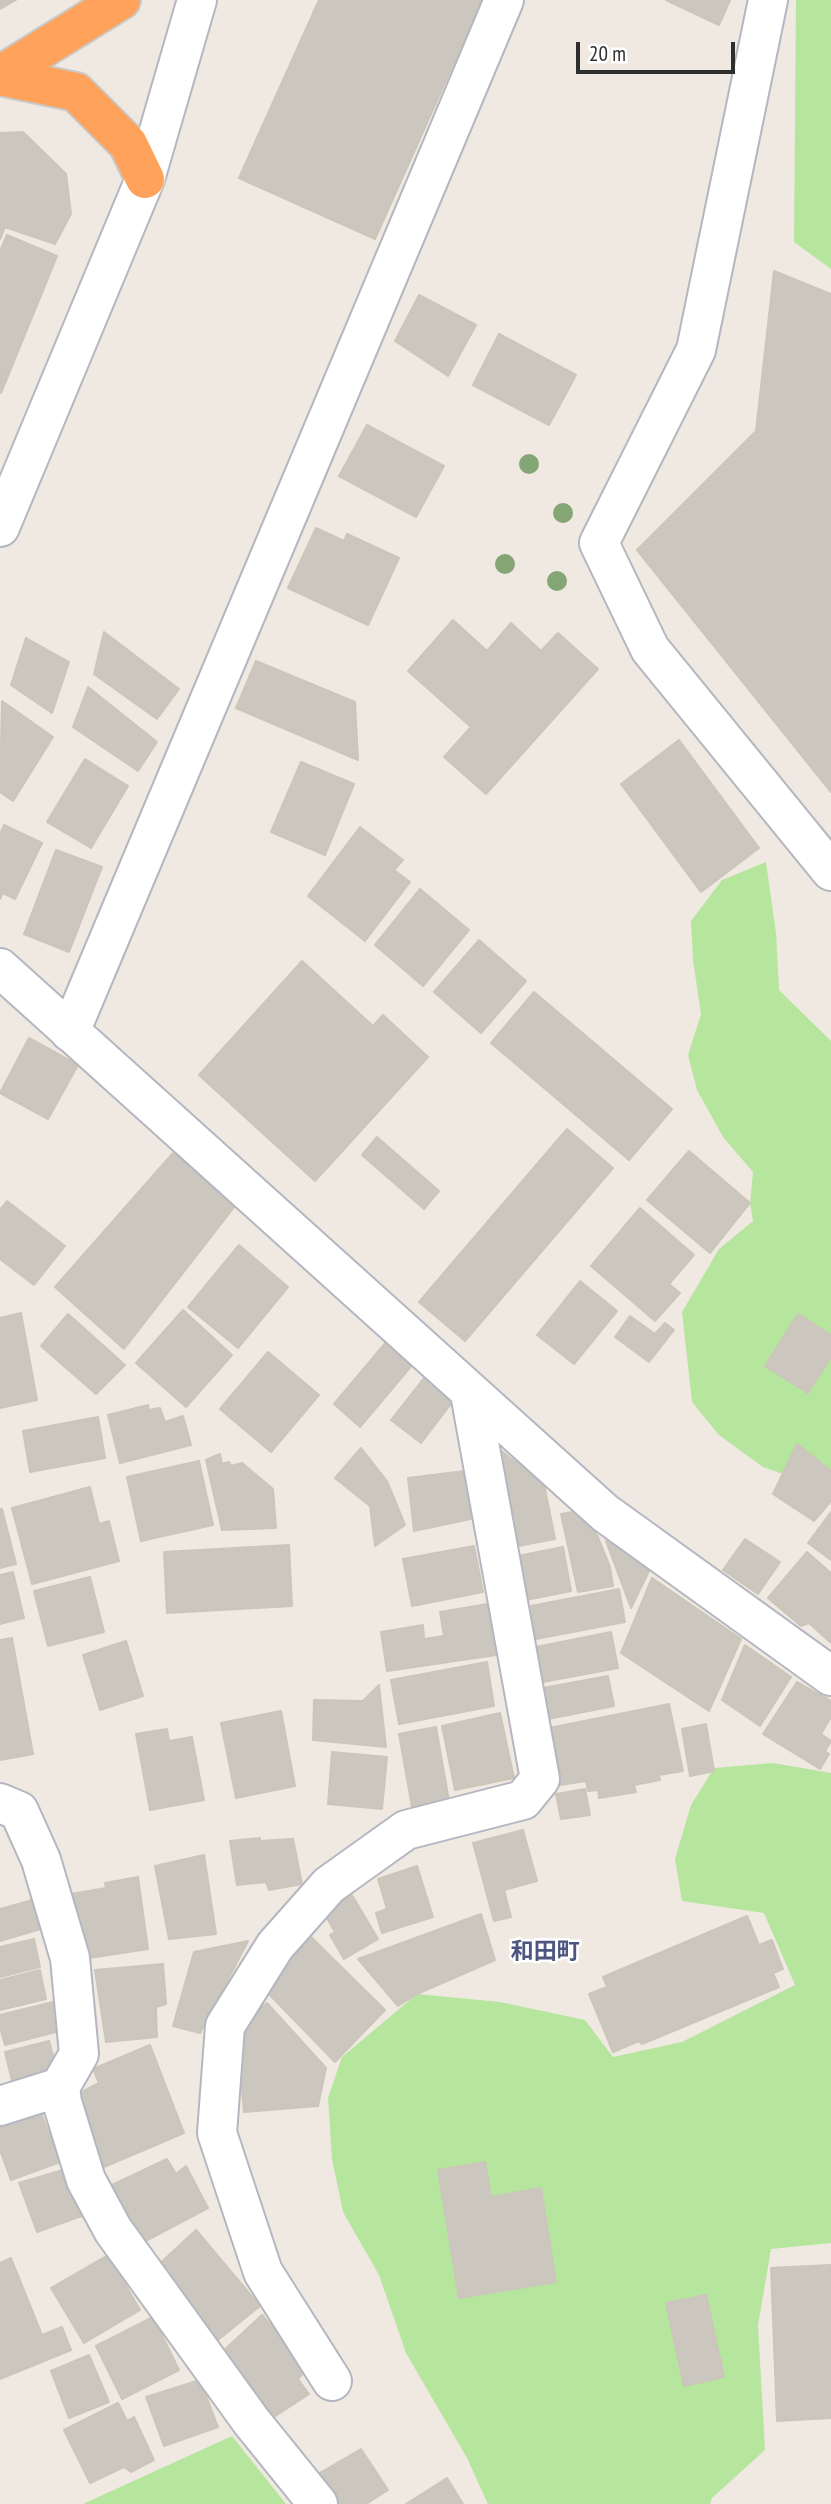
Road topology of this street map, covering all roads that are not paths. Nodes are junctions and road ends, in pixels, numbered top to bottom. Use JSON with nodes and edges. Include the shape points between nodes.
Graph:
{"nodes":[{"id":1,"x":121,"y":0,"type":"edge"},
{"id":2,"x":197,"y":0,"type":"edge"},
{"id":3,"x":504,"y":0,"type":"edge"},
{"id":4,"x":768,"y":0,"type":"edge"},
{"id":5,"x":0,"y":76,"type":"edge"},
{"id":6,"x":145,"y":179,"type":"junction"},
{"id":7,"x":0,"y":527,"type":"edge"},
{"id":8,"x":831,"y":871,"type":"edge"},
{"id":9,"x":0,"y":968,"type":"edge"},
{"id":10,"x":70,"y":1032,"type":"junction"},
{"id":11,"x":470,"y":1394,"type":"junction"},
{"id":12,"x":831,"y":1676,"type":"edge"},
{"id":13,"x":0,"y":1803,"type":"edge"},
{"id":14,"x":60,"y":2087,"type":"junction"},
{"id":15,"x":0,"y":2106,"type":"edge"},
{"id":16,"x":332,"y":2381,"type":"dead end"},
{"id":17,"x":318,"y":2504,"type":"edge"}],
"edges":[{"from":1,"to":5,"type":"highway"},
{"from":2,"to":6,"type":"street"},
{"from":3,"to":10,"type":"street"},
{"from":4,"to":8,"type":"street","via":[[696,350],[599,543],[650,649]]},
{"from":5,"to":6,"type":"highway","via":[[76,92],[128,144]]},
{"from":6,"to":7,"type":"street"},
{"from":9,"to":10,"type":"street"},
{"from":10,"to":11,"type":"street"},
{"from":11,"to":12,"type":"street","via":[[605,1513]]},
{"from":11,"to":16,"type":"street","via":[[540,1779],[523,1800],[406,1830],[329,1885],[275,1946],[225,2025],[217,2133],[263,2272]]},
{"from":13,"to":14,"type":"street","via":[[19,1811],[41,1860],[70,1958],[79,2054]]},
{"from":14,"to":15,"type":"street"},
{"from":14,"to":17,"type":"street","via":[[86,2180],[113,2230],[251,2421]]}]}
